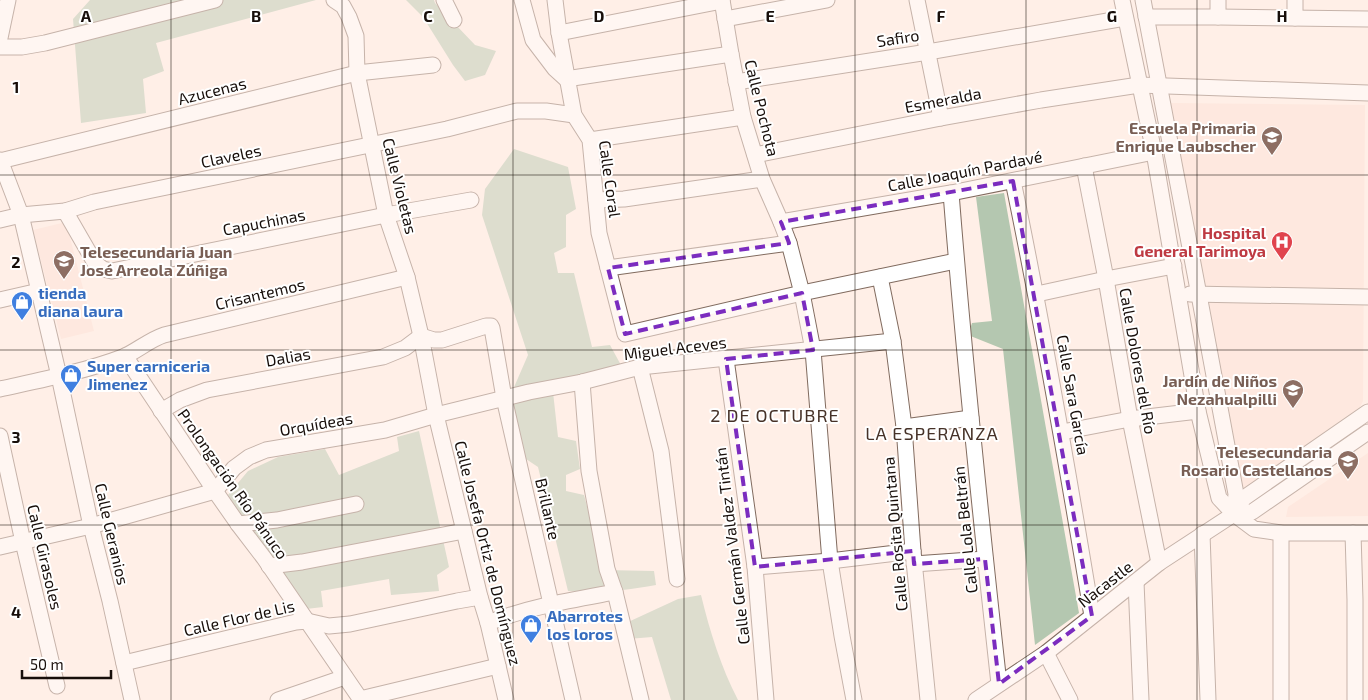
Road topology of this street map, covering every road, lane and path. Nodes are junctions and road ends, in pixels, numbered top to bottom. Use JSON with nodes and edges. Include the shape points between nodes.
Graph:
{"nodes":[{"id":1,"x":8,"y":0,"type":"edge"},
{"id":2,"x":212,"y":0,"type":"edge"},
{"id":3,"x":334,"y":0,"type":"edge"},
{"id":4,"x":444,"y":0,"type":"edge"},
{"id":5,"x":522,"y":0,"type":"edge"},
{"id":6,"x":555,"y":0,"type":"edge"},
{"id":7,"x":722,"y":0,"type":"edge"},
{"id":8,"x":827,"y":0,"type":"edge"},
{"id":9,"x":917,"y":0,"type":"edge"},
{"id":10,"x":1122,"y":0,"type":"edge"},
{"id":11,"x":1143,"y":0,"type":"edge"},
{"id":12,"x":1218,"y":0,"type":"edge"},
{"id":13,"x":1295,"y":0,"type":"edge"},
{"id":14,"x":1146,"y":17,"type":"junction"},
{"id":15,"x":1218,"y":17,"type":"junction"},
{"id":16,"x":1125,"y":18,"type":"junction"},
{"id":17,"x":1295,"y":18,"type":"junction"},
{"id":18,"x":725,"y":19,"type":"junction"},
{"id":19,"x":1368,"y":19,"type":"edge"},
{"id":20,"x":454,"y":20,"type":"dead end"},
{"id":21,"x":559,"y":33,"type":"junction"},
{"id":22,"x":0,"y":38,"type":"edge"},
{"id":23,"x":0,"y":47,"type":"edge"},
{"id":24,"x":928,"y":52,"type":"junction"},
{"id":25,"x":730,"y":54,"type":"junction"},
{"id":26,"x":433,"y":65,"type":"dead end"},
{"id":27,"x":357,"y":73,"type":"junction"},
{"id":28,"x":566,"y":79,"type":"junction"},
{"id":29,"x":736,"y":82,"type":"junction"},
{"id":30,"x":1158,"y":85,"type":"junction"},
{"id":31,"x":1139,"y":86,"type":"junction"},
{"id":32,"x":1368,"y":93,"type":"edge"},
{"id":33,"x":574,"y":116,"type":"junction"},
{"id":34,"x":743,"y":118,"type":"junction"},
{"id":35,"x":940,"y":118,"type":"junction"},
{"id":36,"x":590,"y":140,"type":"junction"},
{"id":37,"x":372,"y":145,"type":"junction"},
{"id":38,"x":1154,"y":152,"type":"junction"},
{"id":39,"x":755,"y":155,"type":"junction"},
{"id":40,"x":0,"y":161,"type":"edge"},
{"id":41,"x":1084,"y":166,"type":"junction"},
{"id":42,"x":762,"y":179,"type":"junction"},
{"id":43,"x":1014,"y":181,"type":"junction"},
{"id":44,"x":951,"y":193,"type":"junction"},
{"id":45,"x":471,"y":200,"type":"dead end"},
{"id":46,"x":596,"y":200,"type":"junction"},
{"id":47,"x":66,"y":211,"type":"junction"},
{"id":48,"x":21,"y":215,"type":"junction"},
{"id":49,"x":386,"y":215,"type":"junction"},
{"id":50,"x":0,"y":220,"type":"edge"},
{"id":51,"x":781,"y":222,"type":"junction"},
{"id":52,"x":789,"y":243,"type":"junction"},
{"id":53,"x":956,"y":261,"type":"junction"},
{"id":54,"x":1174,"y":266,"type":"junction"},
{"id":55,"x":608,"y":268,"type":"junction"},
{"id":56,"x":880,"y":276,"type":"junction"},
{"id":57,"x":407,"y":277,"type":"junction"},
{"id":58,"x":1106,"y":279,"type":"junction"},
{"id":59,"x":39,"y":291,"type":"junction"},
{"id":60,"x":802,"y":293,"type":"junction"},
{"id":61,"x":1178,"y":293,"type":"junction"},
{"id":62,"x":1037,"y":294,"type":"junction"},
{"id":63,"x":1200,"y":295,"type":"junction"},
{"id":64,"x":1368,"y":297,"type":"edge"},
{"id":65,"x":0,"y":300,"type":"edge"},
{"id":66,"x":421,"y":336,"type":"junction"},
{"id":67,"x":893,"y":341,"type":"junction"},
{"id":68,"x":813,"y":350,"type":"junction"},
{"id":69,"x":125,"y":356,"type":"junction"},
{"id":70,"x":726,"y":359,"type":"junction"},
{"id":71,"x":640,"y":368,"type":"junction"},
{"id":72,"x":59,"y":376,"type":"junction"},
{"id":73,"x":582,"y":382,"type":"junction"},
{"id":74,"x":0,"y":389,"type":"edge"},
{"id":75,"x":504,"y":398,"type":"junction"},
{"id":76,"x":1198,"y":410,"type":"junction"},
{"id":77,"x":161,"y":411,"type":"junction"},
{"id":78,"x":1368,"y":412,"type":"edge"},
{"id":79,"x":436,"y":415,"type":"junction"},
{"id":80,"x":971,"y":418,"type":"junction"},
{"id":81,"x":1130,"y":419,"type":"junction"},
{"id":82,"x":904,"y":426,"type":"junction"},
{"id":83,"x":1062,"y":432,"type":"junction"},
{"id":84,"x":1368,"y":432,"type":"edge"},
{"id":85,"x":0,"y":436,"type":"edge"},
{"id":86,"x":216,"y":491,"type":"junction"},
{"id":87,"x":356,"y":504,"type":"dead end"},
{"id":88,"x":1234,"y":514,"type":"junction"},
{"id":89,"x":238,"y":524,"type":"junction"},
{"id":90,"x":91,"y":526,"type":"junction"},
{"id":91,"x":464,"y":530,"type":"junction"},
{"id":92,"x":1360,"y":533,"type":"edge"},
{"id":93,"x":1202,"y":534,"type":"junction"},
{"id":94,"x":1281,"y":534,"type":"junction"},
{"id":95,"x":23,"y":542,"type":"junction"},
{"id":96,"x":0,"y":547,"type":"edge"},
{"id":97,"x":914,"y":557,"type":"junction"},
{"id":98,"x":985,"y":559,"type":"junction"},
{"id":99,"x":830,"y":561,"type":"junction"},
{"id":100,"x":1159,"y":563,"type":"junction"},
{"id":101,"x":269,"y":566,"type":"junction"},
{"id":102,"x":755,"y":567,"type":"junction"},
{"id":103,"x":677,"y":579,"type":"dead end"},
{"id":104,"x":1136,"y":582,"type":"junction"},
{"id":105,"x":615,"y":592,"type":"junction"},
{"id":106,"x":480,"y":597,"type":"junction"},
{"id":107,"x":1362,"y":600,"type":"edge"},
{"id":108,"x":552,"y":604,"type":"junction"},
{"id":109,"x":1092,"y":616,"type":"junction"},
{"id":110,"x":307,"y":620,"type":"junction"},
{"id":111,"x":488,"y":623,"type":"junction"},
{"id":112,"x":1046,"y":653,"type":"junction"},
{"id":113,"x":124,"y":663,"type":"junction"},
{"id":114,"x":498,"y":666,"type":"junction"},
{"id":115,"x":1362,"y":667,"type":"edge"},
{"id":116,"x":345,"y":677,"type":"junction"},
{"id":117,"x":999,"y":684,"type":"junction"},
{"id":118,"x":57,"y":686,"type":"dead end"},
{"id":119,"x":132,"y":700,"type":"edge"},
{"id":120,"x":278,"y":700,"type":"edge"},
{"id":121,"x":360,"y":700,"type":"edge"},
{"id":122,"x":506,"y":700,"type":"edge"},
{"id":123,"x":573,"y":700,"type":"edge"},
{"id":124,"x":641,"y":700,"type":"edge"},
{"id":125,"x":766,"y":700,"type":"edge"},
{"id":126,"x":854,"y":700,"type":"edge"},
{"id":127,"x":928,"y":700,"type":"edge"},
{"id":128,"x":976,"y":700,"type":"edge"},
{"id":129,"x":1070,"y":700,"type":"edge"},
{"id":130,"x":1141,"y":700,"type":"edge"},
{"id":131,"x":1208,"y":700,"type":"edge"},
{"id":132,"x":1281,"y":700,"type":"edge"},
{"id":133,"x":1355,"y":700,"type":"edge"}],
"edges":[{"from":1,"to":22,"type":"street"},
{"from":2,"to":23,"type":"street","via":[[45,43]]},
{"from":3,"to":27,"type":"street","name":"Calle Violetas","via":[[343,6],[356,36]]},
{"from":4,"to":20,"type":"street"},
{"from":5,"to":28,"type":"street","via":[[533,40]]},
{"from":6,"to":21,"type":"street","name":"Calle Coral"},
{"from":7,"to":18,"type":"street","name":"Calle Pochota"},
{"from":7,"to":21,"type":"street"},
{"from":8,"to":18,"type":"street"},
{"from":9,"to":24,"type":"street"},
{"from":10,"to":16,"type":"street"},
{"from":11,"to":14,"type":"street"},
{"from":12,"to":15,"type":"street"},
{"from":13,"to":17,"type":"street"},
{"from":14,"to":15,"type":"street"},
{"from":14,"to":30,"type":"street"},
{"from":15,"to":17,"type":"street"},
{"from":16,"to":24,"type":"street","name":"Safiro"},
{"from":16,"to":31,"type":"street"},
{"from":17,"to":19,"type":"street"},
{"from":18,"to":25,"type":"street","name":"Calle Pochota"},
{"from":21,"to":28,"type":"street","name":"Calle Coral"},
{"from":24,"to":29,"type":"street","name":"Safiro"},
{"from":24,"to":35,"type":"street"},
{"from":25,"to":28,"type":"street"},
{"from":25,"to":29,"type":"street","name":"Calle Pochota"},
{"from":26,"to":27,"type":"street","name":"Azucenas"},
{"from":27,"to":37,"type":"street","name":"Calle Violetas"},
{"from":27,"to":40,"type":"street","name":"Azucenas"},
{"from":28,"to":33,"type":"street","name":"Calle Coral"},
{"from":29,"to":34,"type":"street","name":"Calle Pochota"},
{"from":30,"to":31,"type":"street","name":"Esmeralda"},
{"from":30,"to":32,"type":"street","name":"Esmeralda"},
{"from":30,"to":63,"type":"street"},
{"from":31,"to":35,"type":"street","name":"Esmeralda"},
{"from":31,"to":38,"type":"street"},
{"from":33,"to":36,"type":"street","name":"Calle Coral"},
{"from":33,"to":37,"type":"street","name":"Claveles","via":[[546,111],[517,111]]},
{"from":34,"to":36,"type":"street"},
{"from":34,"to":39,"type":"street","name":"Calle Pochota"},
{"from":35,"to":39,"type":"street","name":"Esmeralda"},
{"from":36,"to":46,"type":"street","name":"Calle Coral"},
{"from":37,"to":47,"type":"street","name":"Claveles","via":[[94,202]]},
{"from":37,"to":49,"type":"street","name":"Calle Violetas"},
{"from":38,"to":41,"type":"street","name":"Calle Joaquín Pardavé"},
{"from":38,"to":54,"type":"street"},
{"from":39,"to":42,"type":"street","name":"Calle Pochota"},
{"from":40,"to":48,"type":"street"},
{"from":41,"to":43,"type":"street","name":"Calle Joaquín Pardavé"},
{"from":41,"to":58,"type":"street","name":"Calle Dolores del Río"},
{"from":42,"to":46,"type":"street","via":[[624,199]]},
{"from":42,"to":51,"type":"street","name":"Calle Pochota"},
{"from":43,"to":44,"type":"street","name":"Calle Joaquín Pardavé"},
{"from":43,"to":62,"type":"street","name":"Calle Sara García"},
{"from":44,"to":51,"type":"street","name":"Calle Joaquín Pardavé"},
{"from":44,"to":53,"type":"street","name":"Calle Lola Beltrán"},
{"from":45,"to":49,"type":"street","name":"Capuchinas"},
{"from":46,"to":55,"type":"street","name":"Calle Coral"},
{"from":47,"to":48,"type":"street","name":"Claveles"},
{"from":47,"to":49,"type":"street","name":"Capuchinas","via":[[94,263],[112,271]]},
{"from":48,"to":50,"type":"street","name":"Claveles"},
{"from":48,"to":59,"type":"street"},
{"from":49,"to":57,"type":"street","name":"Calle Violetas"},
{"from":51,"to":52,"type":"street","name":"Calle Pochota"},
{"from":52,"to":55,"type":"street"},
{"from":52,"to":60,"type":"street","name":"Calle Pochota"},
{"from":53,"to":56,"type":"street"},
{"from":53,"to":80,"type":"street","name":"Calle Lola Beltrán"},
{"from":54,"to":58,"type":"street"},
{"from":54,"to":61,"type":"street"},
{"from":55,"to":60,"type":"street","name":"Calle Coral","via":[[625,334]]},
{"from":56,"to":60,"type":"street"},
{"from":56,"to":67,"type":"street","name":"Calle Rosita Quintana"},
{"from":57,"to":66,"type":"street","name":"Calle Violetas"},
{"from":57,"to":69,"type":"street","name":"Crisantemos","via":[[164,335]]},
{"from":58,"to":62,"type":"street"},
{"from":58,"to":81,"type":"street","name":"Calle Dolores del Río"},
{"from":59,"to":65,"type":"street"},
{"from":59,"to":72,"type":"street"},
{"from":60,"to":68,"type":"street","name":"Calle Pochota"},
{"from":61,"to":63,"type":"street"},
{"from":61,"to":76,"type":"street"},
{"from":62,"to":83,"type":"street","name":"Calle Sara García"},
{"from":63,"to":64,"type":"street"},
{"from":63,"to":88,"type":"street","via":[[1236,494]]},
{"from":66,"to":75,"type":"street","name":"Brillante","via":[[442,340],[491,326]]},
{"from":66,"to":77,"type":"street","name":"Dalias","via":[[405,348],[382,357],[207,390]]},
{"from":66,"to":79,"type":"street","name":"Calle Violetas"},
{"from":67,"to":68,"type":"street","name":"Miguel Aceves"},
{"from":67,"to":82,"type":"street","name":"Calle Rosita Quintana"},
{"from":68,"to":70,"type":"street","name":"Miguel Aceves"},
{"from":68,"to":99,"type":"street","name":"Calle Pochota"},
{"from":69,"to":72,"type":"street"},
{"from":69,"to":77,"type":"street","name":"Prolongación Río Pánuco"},
{"from":70,"to":71,"type":"street","name":"Miguel Aceves"},
{"from":70,"to":102,"type":"street","name":"Calle Germán Valdez Tintán"},
{"from":71,"to":73,"type":"street","name":"Miguel Aceves"},
{"from":71,"to":103,"type":"street","via":[[661,451]]},
{"from":72,"to":74,"type":"street"},
{"from":72,"to":90,"type":"street","name":"Calle Geranios"},
{"from":73,"to":75,"type":"street","name":"Miguel Aceves"},
{"from":73,"to":105,"type":"street","via":[[589,470],[607,569]]},
{"from":75,"to":79,"type":"street","name":"Miguel Aceves"},
{"from":75,"to":108,"type":"street","name":"Brillante"},
{"from":76,"to":81,"type":"street"},
{"from":76,"to":88,"type":"street","via":[[1219,498]]},
{"from":77,"to":86,"type":"street","name":"Prolongación Río Pánuco"},
{"from":78,"to":88,"type":"street","via":[[1244,498]]},
{"from":79,"to":86,"type":"street","name":"Orquídeas","via":[[385,430],[266,450],[234,468]]},
{"from":79,"to":91,"type":"street","name":"Calle Josefa Ortiz de Domínguez"},
{"from":80,"to":82,"type":"street"},
{"from":80,"to":98,"type":"street","name":"Calle Lola Beltrán"},
{"from":81,"to":83,"type":"street"},
{"from":81,"to":100,"type":"street","name":"Calle Dolores del Río"},
{"from":82,"to":97,"type":"street","name":"Calle Rosita Quintana"},
{"from":83,"to":109,"type":"street","name":"Calle Sara García"},
{"from":84,"to":88,"type":"street","via":[[1252,512]]},
{"from":85,"to":95,"type":"street","name":"Calle Girasoles"},
{"from":86,"to":89,"type":"street","name":"Prolongación Río Pánuco"},
{"from":86,"to":90,"type":"street"},
{"from":87,"to":89,"type":"street","via":[[277,520]]},
{"from":88,"to":93,"type":"street","name":"Nacastle"},
{"from":88,"to":94,"type":"street","via":[[1254,528]]},
{"from":89,"to":101,"type":"street","name":"Prolongación Río Pánuco"},
{"from":90,"to":95,"type":"street"},
{"from":90,"to":113,"type":"street","name":"Calle Geranios"},
{"from":91,"to":101,"type":"street"},
{"from":91,"to":106,"type":"street","name":"Calle Josefa Ortiz de Domínguez"},
{"from":92,"to":94,"type":"street"},
{"from":92,"to":107,"type":"street"},
{"from":93,"to":100,"type":"street","name":"Nacastle"},
{"from":93,"to":131,"type":"street"},
{"from":94,"to":132,"type":"street"},
{"from":95,"to":96,"type":"street"},
{"from":95,"to":118,"type":"street","name":"Calle Girasoles"},
{"from":97,"to":98,"type":"street"},
{"from":97,"to":99,"type":"street"},
{"from":97,"to":127,"type":"street","name":"Calle Rosita Quintana"},
{"from":98,"to":117,"type":"street","name":"Calle Lola Beltrán"},
{"from":99,"to":102,"type":"street"},
{"from":99,"to":126,"type":"street","name":"Calle Pochota"},
{"from":100,"to":104,"type":"street","name":"Nacastle"},
{"from":101,"to":110,"type":"street","name":"Prolongación Río Pánuco"},
{"from":102,"to":125,"type":"street","name":"Calle Germán Valdez Tintán"},
{"from":104,"to":109,"type":"street","name":"Nacastle"},
{"from":104,"to":130,"type":"street"},
{"from":105,"to":108,"type":"street"},
{"from":105,"to":124,"type":"street"},
{"from":106,"to":110,"type":"street","name":"Calle Flor de Lis","via":[[350,624],[329,626]]},
{"from":106,"to":111,"type":"street","name":"Calle Josefa Ortiz de Domínguez"},
{"from":107,"to":115,"type":"street"},
{"from":108,"to":111,"type":"street"},
{"from":108,"to":123,"type":"street","name":"Brillante"},
{"from":109,"to":112,"type":"street","name":"Nacastle"},
{"from":110,"to":113,"type":"street","name":"Calle Flor de Lis"},
{"from":110,"to":116,"type":"street","name":"Prolongación Río Pánuco"},
{"from":111,"to":114,"type":"street","name":"Calle Josefa Ortiz de Domínguez"},
{"from":112,"to":117,"type":"street","name":"Nacastle"},
{"from":112,"to":129,"type":"street"},
{"from":113,"to":119,"type":"street","name":"Calle Geranios"},
{"from":114,"to":121,"type":"street"},
{"from":114,"to":122,"type":"street","name":"Calle Josefa Ortiz de Domínguez"},
{"from":115,"to":133,"type":"street"},
{"from":116,"to":120,"type":"street"},
{"from":116,"to":121,"type":"street","name":"Prolongación Río Pánuco"},
{"from":117,"to":128,"type":"street","name":"Nacastle"}]}
